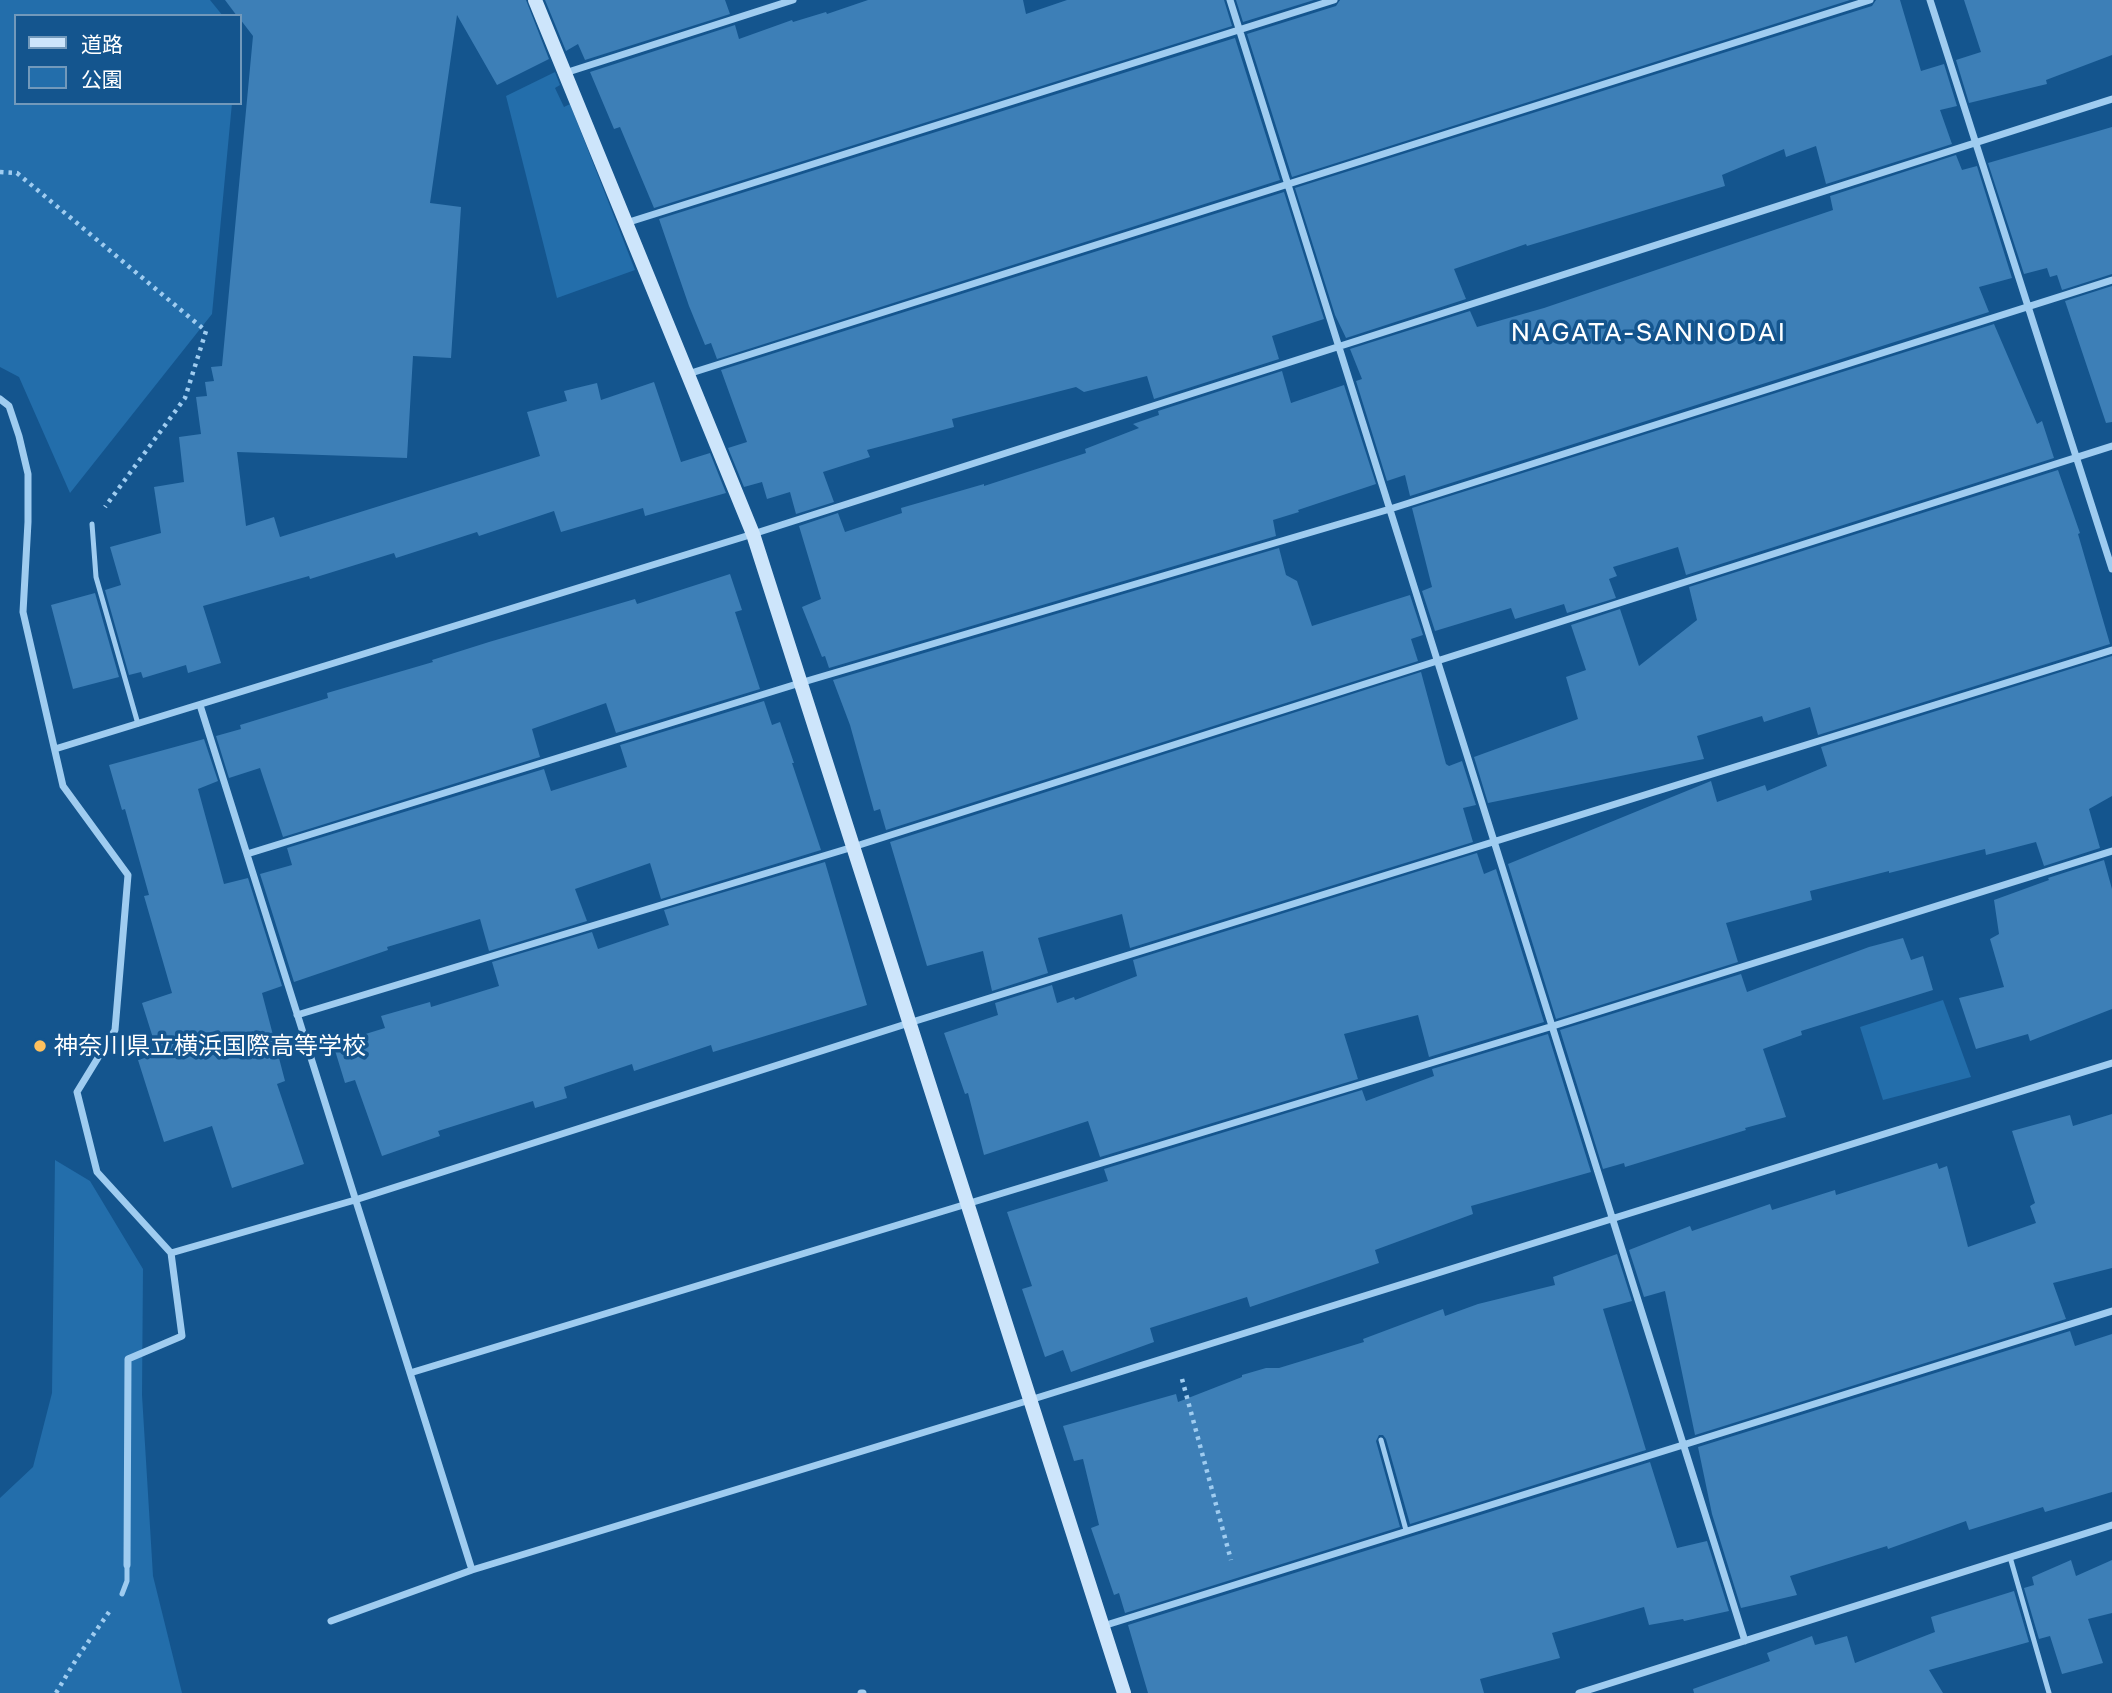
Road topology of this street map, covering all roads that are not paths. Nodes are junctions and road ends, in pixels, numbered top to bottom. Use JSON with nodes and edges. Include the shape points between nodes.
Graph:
{"nodes":[{"id":1,"x":535,"y":0,"type":"edge"},
{"id":2,"x":793,"y":0,"type":"edge"},
{"id":3,"x":1230,"y":0,"type":"edge"},
{"id":4,"x":1334,"y":0,"type":"edge"},
{"id":5,"x":1870,"y":0,"type":"edge"},
{"id":6,"x":1930,"y":0,"type":"edge"},
{"id":7,"x":1240,"y":30,"type":"junction"},
{"id":8,"x":565,"y":73,"type":"junction"},
{"id":9,"x":2112,"y":99,"type":"edge"},
{"id":10,"x":1976,"y":142,"type":"junction"},
{"id":11,"x":1288,"y":184,"type":"junction"},
{"id":12,"x":626,"y":223,"type":"junction"},
{"id":13,"x":2112,"y":281,"type":"edge"},
{"id":14,"x":2028,"y":307,"type":"junction"},
{"id":15,"x":1339,"y":348,"type":"junction"},
{"id":16,"x":687,"y":374,"type":"junction"},
{"id":17,"x":0,"y":400,"type":"edge"},
{"id":18,"x":2112,"y":446,"type":"edge"},
{"id":19,"x":2076,"y":457,"type":"junction"},
{"id":20,"x":1390,"y":509,"type":"junction"},
{"id":21,"x":92,"y":524,"type":"road end"},
{"id":22,"x":752,"y":534,"type":"junction"},
{"id":23,"x":2112,"y":569,"type":"edge"},
{"id":24,"x":2112,"y":650,"type":"edge"},
{"id":25,"x":1438,"y":660,"type":"junction"},
{"id":26,"x":800,"y":683,"type":"junction"},
{"id":27,"x":200,"y":705,"type":"junction"},
{"id":28,"x":138,"y":724,"type":"junction"},
{"id":29,"x":55,"y":749,"type":"junction"},
{"id":30,"x":1495,"y":842,"type":"junction"},
{"id":31,"x":853,"y":846,"type":"junction"},
{"id":32,"x":2112,"y":850,"type":"edge"},
{"id":33,"x":247,"y":854,"type":"junction"},
{"id":34,"x":297,"y":1015,"type":"junction"},
{"id":35,"x":909,"y":1023,"type":"junction"},
{"id":36,"x":1553,"y":1027,"type":"junction"},
{"id":37,"x":2112,"y":1063,"type":"edge"},
{"id":38,"x":355,"y":1200,"type":"junction"},
{"id":39,"x":968,"y":1205,"type":"junction"},
{"id":40,"x":1612,"y":1217,"type":"junction"},
{"id":41,"x":171,"y":1253,"type":"junction"},
{"id":42,"x":2112,"y":1311,"type":"edge"},
{"id":43,"x":410,"y":1373,"type":"junction"},
{"id":44,"x":1030,"y":1400,"type":"junction"},
{"id":45,"x":1381,"y":1440,"type":"dead end"},
{"id":46,"x":1683,"y":1443,"type":"junction"},
{"id":47,"x":2112,"y":1525,"type":"edge"},
{"id":48,"x":1406,"y":1530,"type":"junction"},
{"id":49,"x":2010,"y":1557,"type":"junction"},
{"id":50,"x":127,"y":1565,"type":"joint"},
{"id":51,"x":472,"y":1570,"type":"junction"},
{"id":52,"x":122,"y":1594,"type":"road end"},
{"id":53,"x":331,"y":1621,"type":"dead end"},
{"id":54,"x":1103,"y":1626,"type":"junction"},
{"id":55,"x":1745,"y":1641,"type":"junction"},
{"id":56,"x":1124,"y":1693,"type":"edge"},
{"id":57,"x":1579,"y":1693,"type":"edge"},
{"id":58,"x":2049,"y":1693,"type":"edge"}],
"edges":[{"from":1,"to":8,"type":"street"},
{"from":2,"to":8,"type":"street"},
{"from":3,"to":7,"type":"street"},
{"from":4,"to":7,"type":"street"},
{"from":5,"to":11,"type":"street"},
{"from":6,"to":10,"type":"street"},
{"from":7,"to":11,"type":"street"},
{"from":7,"to":12,"type":"street"},
{"from":8,"to":12,"type":"street"},
{"from":9,"to":10,"type":"street"},
{"from":10,"to":14,"type":"street"},
{"from":10,"to":15,"type":"street"},
{"from":11,"to":15,"type":"street"},
{"from":11,"to":16,"type":"street"},
{"from":12,"to":16,"type":"street"},
{"from":13,"to":14,"type":"street"},
{"from":14,"to":19,"type":"street"},
{"from":14,"to":20,"type":"street"},
{"from":15,"to":20,"type":"street"},
{"from":15,"to":22,"type":"street"},
{"from":16,"to":22,"type":"street"},
{"from":17,"to":29,"type":"street","via":[[9,406],[28,474],[23,612]]},
{"from":18,"to":19,"type":"street"},
{"from":19,"to":23,"type":"street"},
{"from":19,"to":25,"type":"street"},
{"from":20,"to":25,"type":"street"},
{"from":20,"to":26,"type":"street"},
{"from":21,"to":28,"type":"lane","via":[[96,576]]},
{"from":22,"to":26,"type":"street"},
{"from":22,"to":27,"type":"street"},
{"from":24,"to":30,"type":"street"},
{"from":25,"to":30,"type":"street"},
{"from":25,"to":31,"type":"street"},
{"from":26,"to":31,"type":"street"},
{"from":26,"to":33,"type":"street"},
{"from":27,"to":28,"type":"street"},
{"from":27,"to":33,"type":"street"},
{"from":28,"to":29,"type":"street"},
{"from":29,"to":41,"type":"street","via":[[63,786],[128,875],[115,1030],[77,1092],[97,1172]]},
{"from":30,"to":35,"type":"street"},
{"from":30,"to":36,"type":"street"},
{"from":31,"to":34,"type":"street"},
{"from":31,"to":35,"type":"street"},
{"from":32,"to":36,"type":"street"},
{"from":33,"to":34,"type":"street"},
{"from":34,"to":38,"type":"street"},
{"from":35,"to":38,"type":"street"},
{"from":35,"to":39,"type":"street"},
{"from":36,"to":39,"type":"street"},
{"from":36,"to":40,"type":"street"},
{"from":37,"to":40,"type":"street"},
{"from":38,"to":41,"type":"street"},
{"from":38,"to":43,"type":"street"},
{"from":39,"to":43,"type":"street"},
{"from":39,"to":44,"type":"street"},
{"from":40,"to":44,"type":"street"},
{"from":40,"to":46,"type":"street"},
{"from":41,"to":50,"type":"street","via":[[182,1336],[128,1359]]},
{"from":42,"to":46,"type":"street"},
{"from":43,"to":51,"type":"street"},
{"from":44,"to":51,"type":"street"},
{"from":44,"to":54,"type":"street"},
{"from":45,"to":48,"type":"lane"},
{"from":46,"to":48,"type":"street"},
{"from":46,"to":55,"type":"street"},
{"from":47,"to":49,"type":"street"},
{"from":48,"to":54,"type":"street"},
{"from":49,"to":55,"type":"street"},
{"from":49,"to":58,"type":"lane"},
{"from":50,"to":52,"type":"lane"},
{"from":51,"to":53,"type":"street"},
{"from":54,"to":56,"type":"street"},
{"from":55,"to":57,"type":"street"}]}
